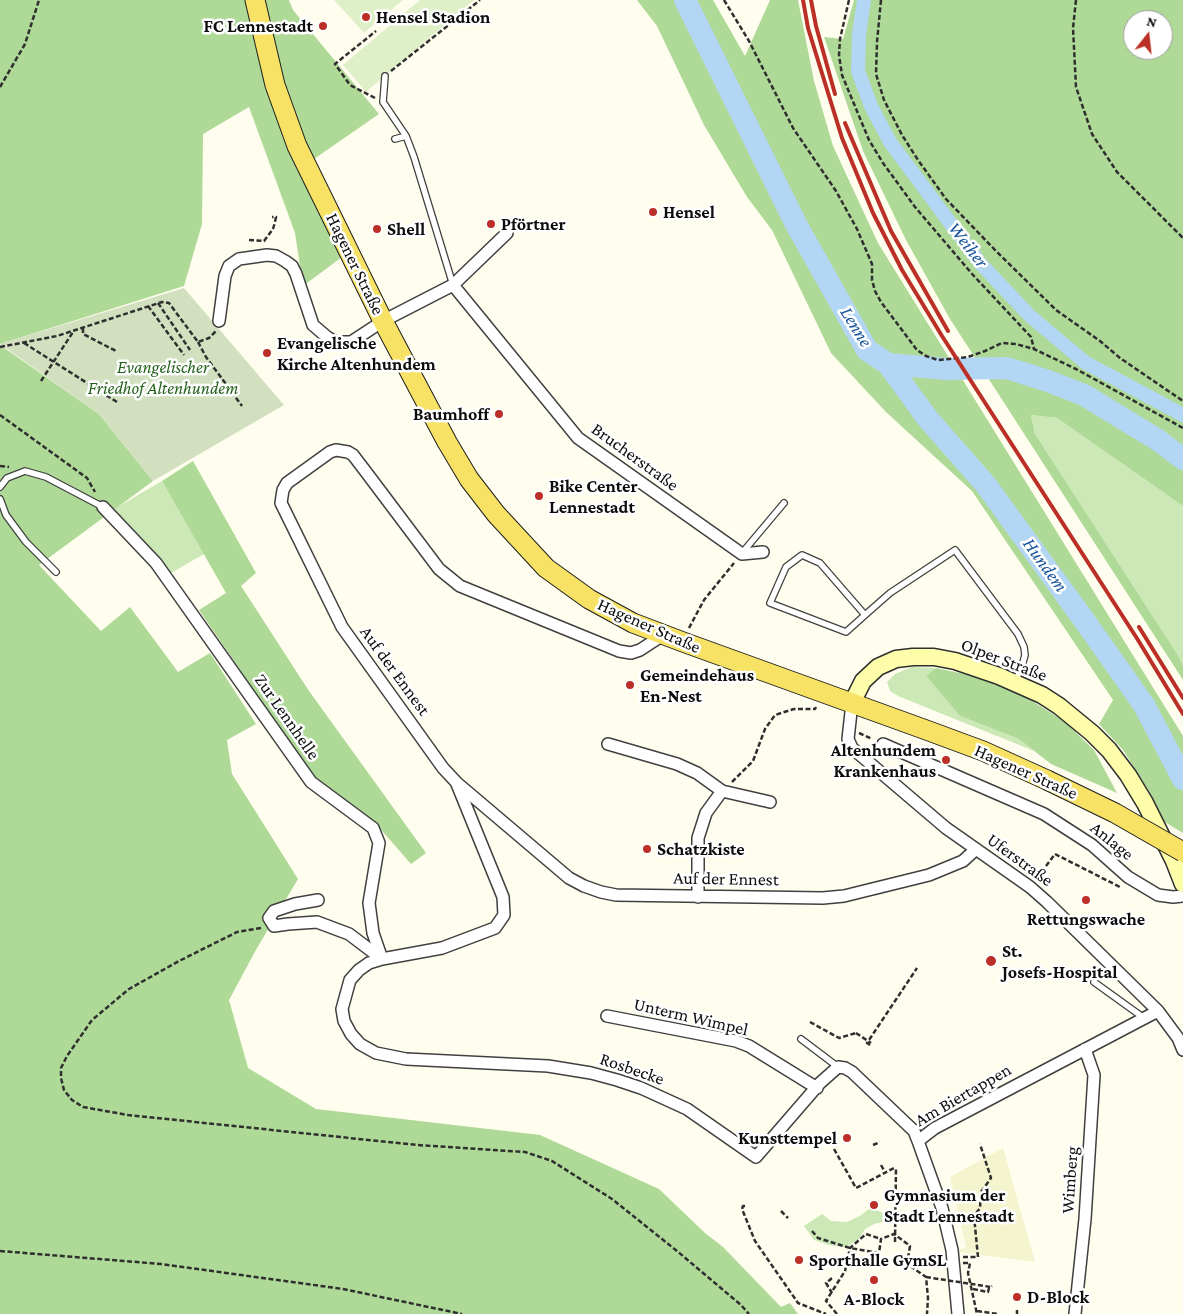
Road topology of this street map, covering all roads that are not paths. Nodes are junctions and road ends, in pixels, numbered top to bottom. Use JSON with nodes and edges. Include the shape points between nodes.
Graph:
{"nodes":[{"id":1,"x":255,"y":0,"type":"edge"},
{"id":2,"x":385,"y":76,"type":"road end"},
{"id":3,"x":406,"y":136,"type":"junction"},
{"id":4,"x":395,"y":139,"type":"dead end"},
{"id":5,"x":507,"y":233,"type":"dead end"},
{"id":6,"x":453,"y":285,"type":"junction"},
{"id":7,"x":219,"y":321,"type":"road end"},
{"id":8,"x":383,"y":321,"type":"junction"},
{"id":9,"x":0,"y":487,"type":"edge"},
{"id":10,"x":0,"y":499,"type":"edge"},
{"id":11,"x":784,"y":503,"type":"dead end"},
{"id":12,"x":103,"y":507,"type":"joint"},
{"id":13,"x":763,"y":552,"type":"dead end"},
{"id":14,"x":742,"y":554,"type":"junction"},
{"id":15,"x":56,"y":572,"type":"dead end"},
{"id":16,"x":865,"y":615,"type":"junction"},
{"id":17,"x":663,"y":635,"type":"junction"},
{"id":18,"x":1014,"y":682,"type":"junction"},
{"id":19,"x":852,"y":703,"type":"junction"},
{"id":20,"x":608,"y":744,"type":"dead end"},
{"id":21,"x":883,"y":744,"type":"road end"},
{"id":22,"x":457,"y":783,"type":"junction"},
{"id":23,"x":722,"y":791,"type":"junction"},
{"id":24,"x":770,"y":802,"type":"dead end"},
{"id":25,"x":976,"y":849,"type":"junction"},
{"id":26,"x":1183,"y":852,"type":"edge"},
{"id":27,"x":1183,"y":884,"type":"edge"},
{"id":28,"x":1183,"y":896,"type":"edge"},
{"id":29,"x":698,"y":897,"type":"junction"},
{"id":30,"x":318,"y":900,"type":"dead end"},
{"id":31,"x":382,"y":959,"type":"junction"},
{"id":32,"x":1094,"y":982,"type":"dead end"},
{"id":33,"x":1158,"y":1011,"type":"junction"},
{"id":34,"x":607,"y":1016,"type":"dead end"},
{"id":35,"x":1144,"y":1018,"type":"junction"},
{"id":36,"x":801,"y":1038,"type":"dead end"},
{"id":37,"x":1086,"y":1049,"type":"junction"},
{"id":38,"x":1183,"y":1050,"type":"edge"},
{"id":39,"x":838,"y":1067,"type":"junction"},
{"id":40,"x":817,"y":1088,"type":"junction"},
{"id":41,"x":918,"y":1141,"type":"junction"},
{"id":42,"x":958,"y":1314,"type":"edge"},
{"id":43,"x":1075,"y":1314,"type":"edge"}],
"edges":[{"from":1,"to":8,"type":"main road","name":"Hagener Straße","via":[[276,85],[297,146]]},
{"from":2,"to":3,"type":"lane","via":[[383,102]]},
{"from":3,"to":4,"type":"lane"},
{"from":3,"to":6,"type":"lane"},
{"from":5,"to":6,"type":"street"},
{"from":6,"to":8,"type":"street"},
{"from":6,"to":14,"type":"street","name":"Brucherstraße","via":[[578,438]]},
{"from":7,"to":8,"type":"street","via":[[229,266],[239,259],[267,255],[276,256],[292,266],[313,325],[336,342],[351,342]]},
{"from":8,"to":17,"type":"main road","name":"Hagener Straße","via":[[447,442],[496,514],[520,542],[546,568],[589,599]]},
{"from":9,"to":12,"type":"lane","via":[[7,478],[25,472],[46,477]]},
{"from":10,"to":15,"type":"lane","via":[[6,515],[26,542]]},
{"from":11,"to":14,"type":"lane"},
{"from":12,"to":31,"type":"street","name":"Zur Lennhelle","via":[[156,563],[311,782],[373,828],[379,842],[369,903],[373,933]]},
{"from":13,"to":14,"type":"street"},
{"from":16,"to":16,"type":"lane","via":[[846,632],[770,603],[786,567],[802,556],[820,563]]},
{"from":16,"to":18,"type":"lane","via":[[890,593],[955,550],[1024,646],[1022,666]]},
{"from":17,"to":19,"type":"main road","name":"Hagener Straße"},
{"from":17,"to":22,"type":"street","name":"Auf der Ennest","via":[[640,650],[631,653],[619,651],[460,586],[440,569],[353,455],[342,450],[330,452],[287,483],[281,503],[342,627]]},
{"from":18,"to":19,"type":"main road","name":"Olper Straße","via":[[955,661],[934,657],[896,659],[878,667],[863,681]]},
{"from":18,"to":27,"type":"main road","name":"Olper Straße","via":[[1042,695],[1070,714],[1119,763],[1145,803]]},
{"from":19,"to":25,"type":"street","name":"Uferstraße","via":[[848,729],[852,748],[946,828]]},
{"from":19,"to":26,"type":"main road","name":"Hagener Straße","bridge":true,"via":[[983,751],[1114,812]]},
{"from":20,"to":23,"type":"street","via":[[677,764]]},
{"from":21,"to":28,"type":"street","name":"Anlage","via":[[1044,814],[1092,845],[1128,877],[1158,895]]},
{"from":22,"to":29,"type":"street","name":"Auf der Ennest","via":[[569,878],[584,886],[616,895]]},
{"from":22,"to":31,"type":"street","name":"Rosbecke","via":[[503,897],[504,915],[495,928],[442,948]]},
{"from":23,"to":24,"type":"street"},
{"from":23,"to":29,"type":"street","via":[[706,813],[698,838]]},
{"from":25,"to":29,"type":"street","name":"Auf der Ennest","via":[[963,861],[929,875],[844,896]]},
{"from":25,"to":33,"type":"street","name":"Uferstraße","via":[[1048,902]]},
{"from":30,"to":31,"type":"street","via":[[274,911],[269,918],[274,926],[317,922],[349,934]]},
{"from":31,"to":40,"type":"street","name":"Rosbecke","via":[[358,970],[350,980],[342,1009],[344,1022],[351,1034],[360,1044],[376,1053],[406,1059],[548,1066],[617,1080],[687,1109],[756,1157]]},
{"from":32,"to":35,"type":"lane"},
{"from":33,"to":35,"type":"street","name":"Am Biertappen"},
{"from":33,"to":38,"type":"street","name":"Uferstraße"},
{"from":34,"to":40,"type":"street","name":"Unterm Wimpel","via":[[736,1041]]},
{"from":35,"to":37,"type":"street","name":"Am Biertappen"},
{"from":36,"to":39,"type":"lane"},
{"from":37,"to":41,"type":"street","name":"Am Biertappen","via":[[935,1128]]},
{"from":37,"to":43,"type":"street","name":"Wimberg","via":[[1094,1085]]},
{"from":39,"to":40,"type":"street","name":"Rosbecke"},
{"from":39,"to":41,"type":"street","via":[[852,1072],[914,1131]]},
{"from":41,"to":42,"type":"street","name":"Am Biertappen","via":[[942,1208],[952,1250]]}]}
